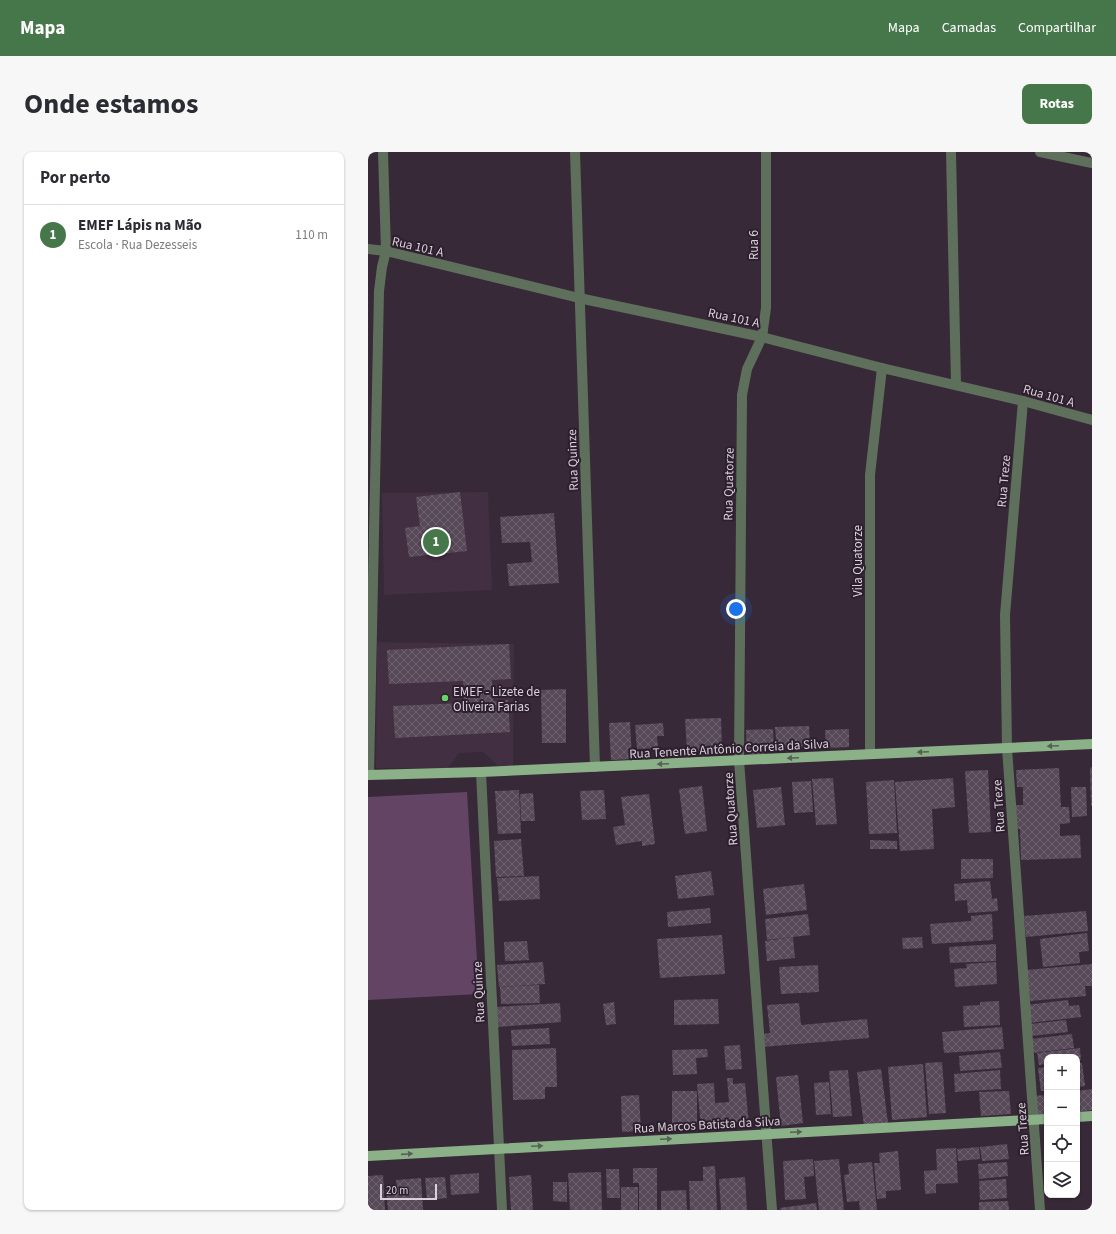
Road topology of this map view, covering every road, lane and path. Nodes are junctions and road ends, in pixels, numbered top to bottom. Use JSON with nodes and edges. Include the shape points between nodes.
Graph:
{"nodes":[{"id":1,"x":383,"y":152,"type":"edge"},
{"id":2,"x":575,"y":152,"type":"edge"},
{"id":3,"x":766,"y":152,"type":"edge"},
{"id":4,"x":951,"y":152,"type":"edge"},
{"id":5,"x":1040,"y":152,"type":"edge"},
{"id":6,"x":1092,"y":163,"type":"edge"},
{"id":7,"x":368,"y":249,"type":"edge"},
{"id":8,"x":386,"y":251,"type":"junction"},
{"id":9,"x":579,"y":298,"type":"junction"},
{"id":10,"x":762,"y":337,"type":"junction"},
{"id":11,"x":882,"y":368,"type":"junction"},
{"id":12,"x":956,"y":385,"type":"junction"},
{"id":13,"x":1023,"y":400,"type":"junction"},
{"id":14,"x":372,"y":404,"type":"edge"},
{"id":15,"x":1092,"y":420,"type":"edge"},
{"id":16,"x":1092,"y":744,"type":"edge"},
{"id":17,"x":1006,"y":748,"type":"junction"},
{"id":18,"x":870,"y":754,"type":"junction"},
{"id":19,"x":739,"y":760,"type":"junction"},
{"id":20,"x":595,"y":767,"type":"junction"},
{"id":21,"x":480,"y":772,"type":"junction"},
{"id":22,"x":369,"y":775,"type":"edge"},
{"id":23,"x":1092,"y":1116,"type":"edge"},
{"id":24,"x":1080,"y":1117,"type":"edge"},
{"id":25,"x":1034,"y":1119,"type":"junction"},
{"id":26,"x":1044,"y":1119,"type":"edge"},
{"id":27,"x":767,"y":1134,"type":"junction"},
{"id":28,"x":499,"y":1148,"type":"junction"},
{"id":29,"x":368,"y":1156,"type":"edge"},
{"id":30,"x":502,"y":1210,"type":"edge"},
{"id":31,"x":772,"y":1210,"type":"edge"},
{"id":32,"x":1040,"y":1210,"type":"edge"}],
"edges":[{"from":1,"to":8,"type":"street"},
{"from":2,"to":9,"type":"street","name":"Rua Quinze"},
{"from":3,"to":10,"type":"street","name":"Rua 6","via":[[766,308]]},
{"from":4,"to":12,"type":"street"},
{"from":5,"to":6,"type":"street"},
{"from":7,"to":8,"type":"street","name":"Rua 101 A"},
{"from":8,"to":9,"type":"street","name":"Rua 101 A"},
{"from":8,"to":14,"type":"street","via":[[379,291]]},
{"from":9,"to":10,"type":"street","name":"Rua 101 A"},
{"from":9,"to":20,"type":"street","name":"Rua Quinze"},
{"from":10,"to":11,"type":"street","name":"Rua 101 A"},
{"from":10,"to":19,"type":"street","name":"Rua Quatorze","via":[[747,369],[742,395]]},
{"from":11,"to":12,"type":"street","name":"Rua 101 A"},
{"from":11,"to":18,"type":"street","name":"Vila Quatorze","via":[[870,475]]},
{"from":12,"to":13,"type":"street","name":"Rua 101 A"},
{"from":13,"to":15,"type":"street","name":"Rua 101 A"},
{"from":13,"to":17,"type":"street","name":"Rua Treze","via":[[1005,614]]},
{"from":14,"to":22,"type":"street"},
{"from":16,"to":17,"type":"main road","name":"Rua Tenente Antônio Correia da Silva","one_way":true},
{"from":17,"to":18,"type":"main road","name":"Rua Tenente Antônio Correia da Silva","one_way":true},
{"from":17,"to":25,"type":"street","name":"Rua Treze"},
{"from":18,"to":19,"type":"main road","name":"Rua Tenente Antônio Correia da Silva","one_way":true},
{"from":19,"to":20,"type":"main road","name":"Rua Tenente Antônio Correia da Silva","one_way":true},
{"from":19,"to":27,"type":"street","name":"Rua Quatorze"},
{"from":20,"to":21,"type":"main road","name":"Rua Tenente Antônio Correia da Silva"},
{"from":21,"to":22,"type":"main road","name":"Rua Tenente Antônio Correia da Silva"},
{"from":21,"to":28,"type":"street","name":"Rua Quinze"},
{"from":23,"to":24,"type":"main road"},
{"from":25,"to":26,"type":"main road","name":"Rua Marcos Batista da Silva"},
{"from":27,"to":25,"type":"main road","name":"Rua Marcos Batista da Silva","one_way":true},
{"from":25,"to":32,"type":"street","name":"Rua Treze"},
{"from":28,"to":27,"type":"main road","name":"Rua Marcos Batista da Silva","one_way":true},
{"from":27,"to":31,"type":"street","name":"Rua Quatorze"},
{"from":29,"to":28,"type":"main road","name":"Rua Marcos Batista da Silva","one_way":true},
{"from":28,"to":30,"type":"street","name":"Rua Quinze"}]}
